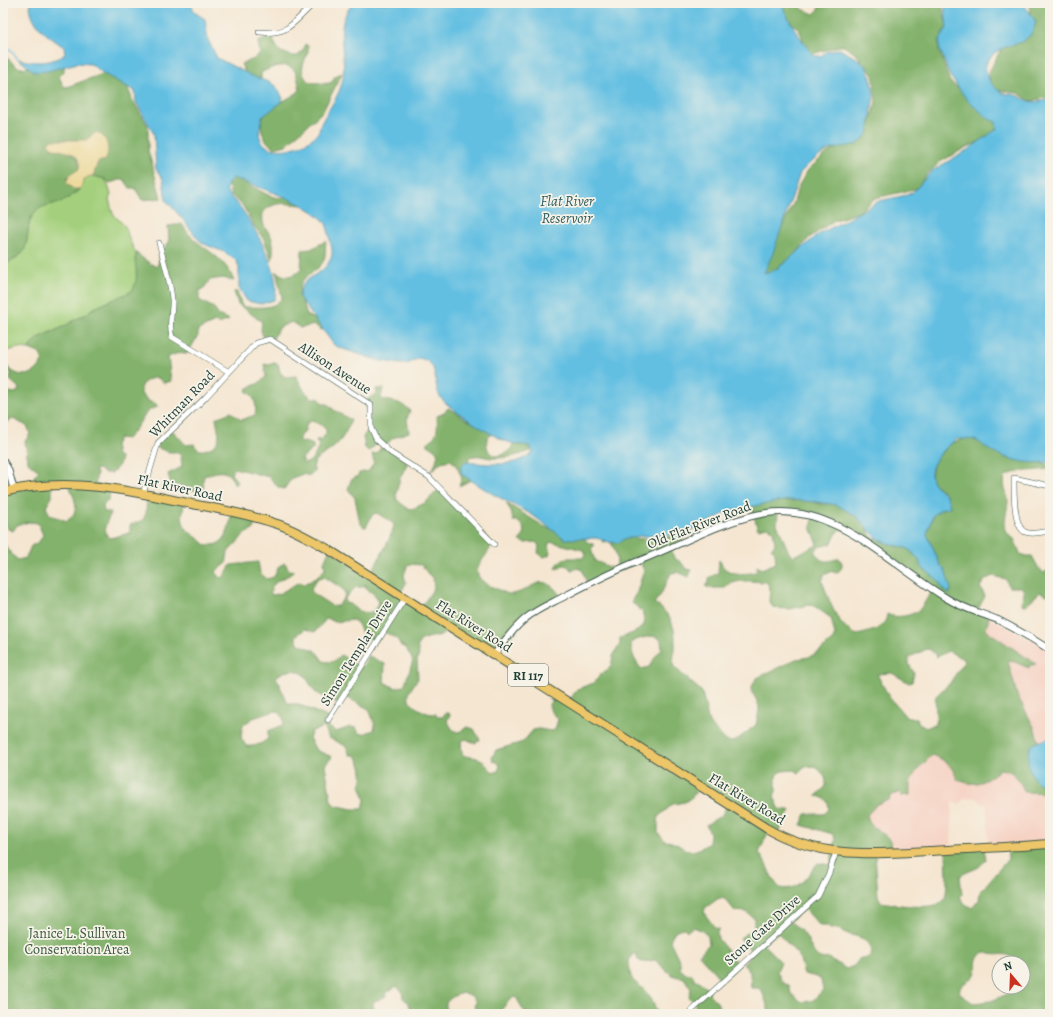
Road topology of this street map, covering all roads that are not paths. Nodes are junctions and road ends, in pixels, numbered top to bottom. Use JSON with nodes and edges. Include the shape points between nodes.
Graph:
{"nodes":[{"id":1,"x":311,"y":4,"type":"edge"},
{"id":2,"x":259,"y":32,"type":"dead end"},
{"id":3,"x":159,"y":243,"type":"dead end"},
{"id":4,"x":229,"y":372,"type":"junction"},
{"id":5,"x":3,"y":461,"type":"edge"},
{"id":6,"x":1050,"y":486,"type":"edge"},
{"id":7,"x":14,"y":490,"type":"junction"},
{"id":8,"x":3,"y":492,"type":"edge"},
{"id":9,"x":143,"y":494,"type":"junction"},
{"id":10,"x":1050,"y":531,"type":"edge"},
{"id":11,"x":494,"y":544,"type":"dead end"},
{"id":12,"x":405,"y":598,"type":"junction"},
{"id":13,"x":1050,"y":650,"type":"edge"},
{"id":14,"x":495,"y":654,"type":"junction"},
{"id":15,"x":328,"y":720,"type":"dead end"},
{"id":16,"x":1050,"y":844,"type":"edge"},
{"id":17,"x":836,"y":852,"type":"junction"},
{"id":18,"x":688,"y":1014,"type":"edge"}],
"edges":[{"from":1,"to":2,"type":"street","via":[[287,30],[274,34]]},
{"from":3,"to":4,"type":"street","name":"Whitman Road","via":[[172,299],[172,337]]},
{"from":4,"to":9,"type":"street","name":"Whitman Road","via":[[204,400],[158,443]]},
{"from":4,"to":11,"type":"street","name":"Allison Avenue","via":[[256,343],[263,340],[270,340],[302,360],[371,405],[371,428],[376,439],[391,453],[429,477]]},
{"from":5,"to":7,"type":"street"},
{"from":6,"to":10,"type":"street","via":[[1014,478],[1017,520],[1021,529],[1029,533]]},
{"from":7,"to":8,"type":"main road","name":"Flat River Road","number":"RI 117"},
{"from":7,"to":9,"type":"main road","name":"Flat River Road","number":"RI 117","via":[[76,484]]},
{"from":9,"to":12,"type":"main road","name":"Flat River Road","number":"RI 117","via":[[276,523],[326,548]]},
{"from":12,"to":14,"type":"main road","name":"Flat River Road","number":"RI 117"},
{"from":12,"to":15,"type":"street","name":"Simon Templar Drive"},
{"from":13,"to":14,"type":"street","name":"Old Flat River Road","via":[[1021,631],[949,600],[834,524],[807,514],[777,512],[757,515],[717,528],[627,566],[563,597],[527,617]]},
{"from":14,"to":17,"type":"main road","name":"Flat River Road","number":"RI 117","via":[[770,830],[806,845]]},
{"from":16,"to":17,"type":"main road","name":"Flat River Road","number":"RI 117","via":[[878,854]]},
{"from":17,"to":18,"type":"street","name":"Stone Gate Drive","via":[[830,873],[818,896]]}]}
